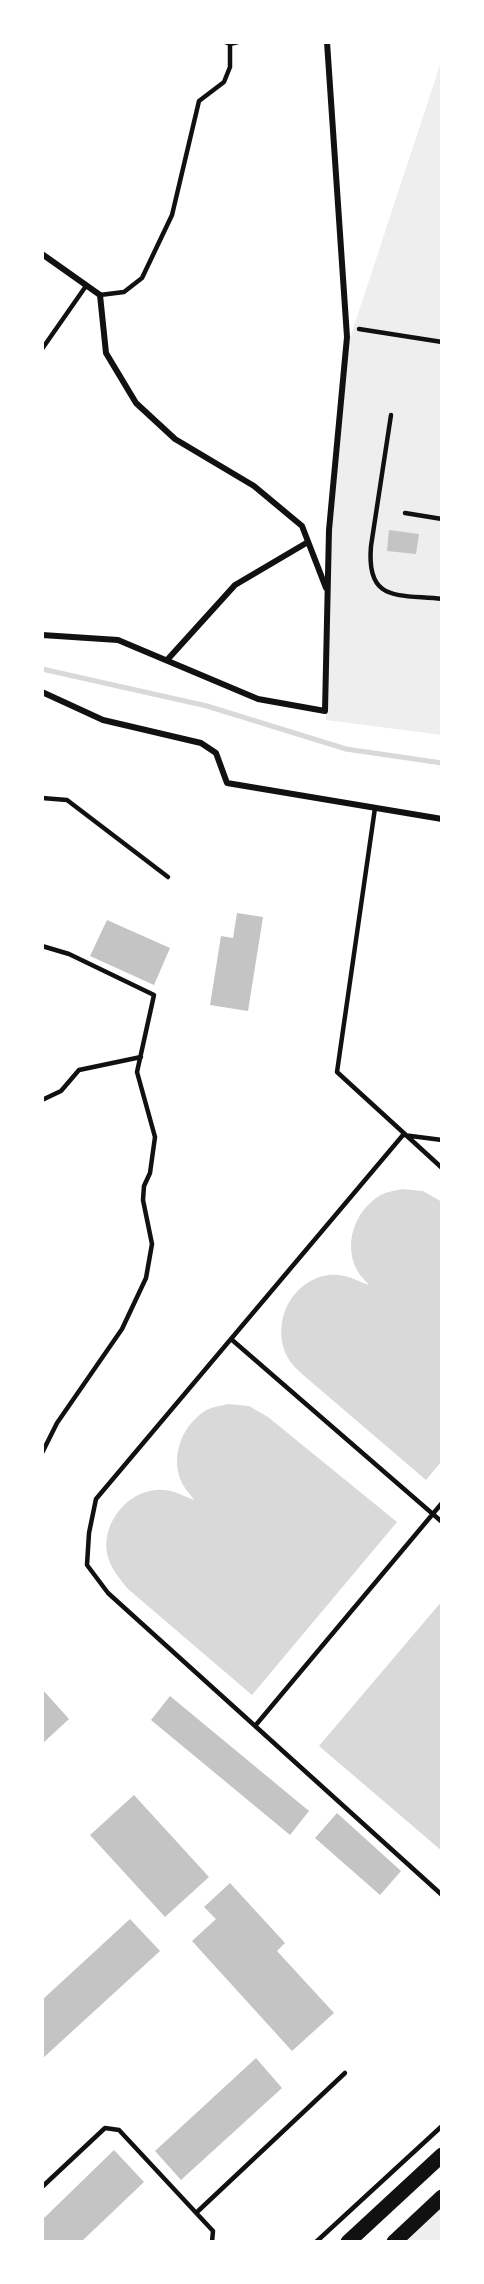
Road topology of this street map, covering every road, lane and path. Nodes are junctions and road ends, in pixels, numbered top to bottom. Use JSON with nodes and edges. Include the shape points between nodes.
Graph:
{"nodes":[{"id":1,"x":238,"y":42,"type":"edge"},
{"id":2,"x":327,"y":42,"type":"edge"},
{"id":3,"x":228,"y":43,"type":"edge"},
{"id":4,"x":42,"y":254,"type":"edge"},
{"id":5,"x":86,"y":286,"type":"junction"},
{"id":6,"x":100,"y":295,"type":"junction"},
{"id":7,"x":359,"y":329,"type":"dead end"},
{"id":8,"x":442,"y":342,"type":"edge"},
{"id":9,"x":42,"y":349,"type":"edge"},
{"id":10,"x":391,"y":415,"type":"dead end"},
{"id":11,"x":405,"y":513,"type":"dead end"},
{"id":12,"x":442,"y":519,"type":"edge"},
{"id":13,"x":308,"y":542,"type":"junction"},
{"id":14,"x":327,"y":593,"type":"junction"},
{"id":15,"x":442,"y":599,"type":"edge"},
{"id":16,"x":42,"y":635,"type":"edge"},
{"id":17,"x":168,"y":659,"type":"junction"},
{"id":18,"x":42,"y":692,"type":"edge"},
{"id":19,"x":42,"y":798,"type":"edge"},
{"id":20,"x":375,"y":808,"type":"junction"},
{"id":21,"x":442,"y":819,"type":"edge"},
{"id":22,"x":168,"y":877,"type":"dead end"},
{"id":23,"x":42,"y":946,"type":"edge"},
{"id":24,"x":141,"y":1057,"type":"junction"},
{"id":25,"x":42,"y":1100,"type":"edge"},
{"id":26,"x":403,"y":1135,"type":"junction"},
{"id":27,"x":442,"y":1140,"type":"edge"},
{"id":28,"x":442,"y":1168,"type":"edge"},
{"id":29,"x":231,"y":1339,"type":"junction"},
{"id":30,"x":42,"y":1453,"type":"edge"},
{"id":31,"x":442,"y":1503,"type":"edge"},
{"id":32,"x":432,"y":1514,"type":"junction"},
{"id":33,"x":442,"y":1522,"type":"edge"},
{"id":34,"x":255,"y":1726,"type":"junction"},
{"id":35,"x":442,"y":1895,"type":"edge"},
{"id":36,"x":345,"y":2073,"type":"dead end"},
{"id":37,"x":442,"y":2126,"type":"edge"},
{"id":38,"x":442,"y":2155,"type":"edge"},
{"id":39,"x":42,"y":2187,"type":"edge"},
{"id":40,"x":442,"y":2198,"type":"edge"},
{"id":41,"x":196,"y":2213,"type":"junction"},
{"id":42,"x":212,"y":2242,"type":"edge"},
{"id":43,"x":316,"y":2242,"type":"edge"},
{"id":44,"x":348,"y":2242,"type":"edge"},
{"id":45,"x":394,"y":2242,"type":"edge"}],
"edges":[{"from":1,"to":3,"type":"lane"},
{"from":2,"to":14,"type":"street","via":[[347,337]]},
{"from":3,"to":6,"type":"lane","via":[[230,67],[224,82],[199,101],[172,215],[142,278],[124,292]]},
{"from":4,"to":5,"type":"street"},
{"from":5,"to":6,"type":"street"},
{"from":5,"to":9,"type":"lane"},
{"from":6,"to":13,"type":"street","via":[[106,353],[136,403],[175,439],[254,486],[302,526]]},
{"from":7,"to":8,"type":"lane"},
{"from":10,"to":15,"type":"lane","via":[[371,546],[369,566],[373,581],[387,593]]},
{"from":11,"to":12,"type":"lane"},
{"from":13,"to":14,"type":"street"},
{"from":13,"to":17,"type":"street","via":[[235,585]]},
{"from":14,"to":17,"type":"street","via":[[325,711],[258,699]]},
{"from":16,"to":17,"type":"street","via":[[118,640]]},
{"from":18,"to":20,"type":"street","via":[[103,720],[201,743],[216,753],[226,783]]},
{"from":19,"to":22,"type":"lane","via":[[67,800]]},
{"from":20,"to":21,"type":"street"},
{"from":20,"to":26,"type":"lane","via":[[337,1072]]},
{"from":23,"to":24,"type":"lane","via":[[69,954],[154,994]]},
{"from":24,"to":25,"type":"lane","via":[[79,1070],[61,1091]]},
{"from":24,"to":30,"type":"lane","via":[[137,1072],[155,1137],[143,1200],[152,1244],[146,1278],[122,1329],[57,1423]]},
{"from":26,"to":27,"type":"lane"},
{"from":26,"to":28,"type":"lane"},
{"from":26,"to":29,"type":"lane"},
{"from":29,"to":32,"type":"lane"},
{"from":29,"to":34,"type":"lane","via":[[96,1499],[87,1565],[108,1593]]},
{"from":31,"to":32,"type":"lane"},
{"from":32,"to":33,"type":"lane"},
{"from":32,"to":34,"type":"lane"},
{"from":34,"to":35,"type":"lane"},
{"from":36,"to":41,"type":"lane"},
{"from":37,"to":43,"type":"lane"},
{"from":38,"to":44,"type":"main road"},
{"from":39,"to":41,"type":"lane","via":[[105,2128],[119,2130]]},
{"from":40,"to":45,"type":"main road"},
{"from":41,"to":42,"type":"lane","via":[[213,2231]]}]}
